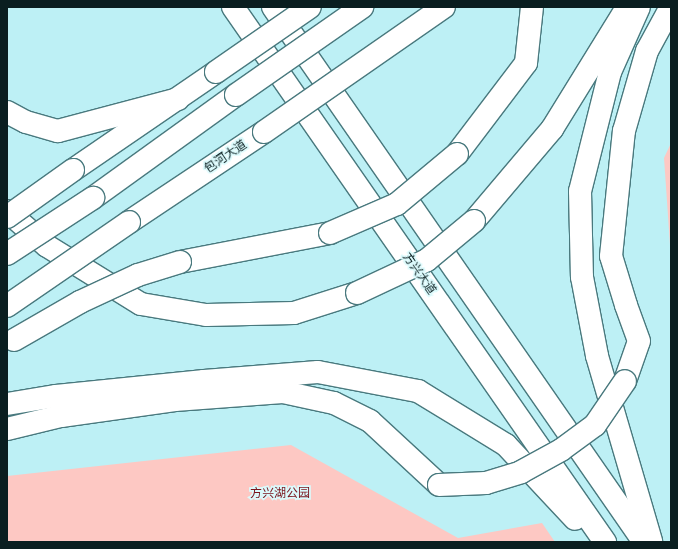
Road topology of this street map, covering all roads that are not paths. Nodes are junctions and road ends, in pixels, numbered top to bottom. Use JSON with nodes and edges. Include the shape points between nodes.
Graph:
{"nodes":[{"id":1,"x":233,"y":7,"type":"edge"},
{"id":2,"x":273,"y":7,"type":"edge"},
{"id":3,"x":310,"y":7,"type":"edge"},
{"id":4,"x":362,"y":7,"type":"edge"},
{"id":5,"x":444,"y":7,"type":"edge"},
{"id":6,"x":532,"y":7,"type":"edge"},
{"id":7,"x":628,"y":7,"type":"edge"},
{"id":8,"x":639,"y":7,"type":"edge"},
{"id":9,"x":670,"y":7,"type":"edge"},
{"id":10,"x":178,"y":100,"type":"junction"},
{"id":11,"x":7,"y":112,"type":"edge"},
{"id":12,"x":7,"y":211,"type":"edge"},
{"id":13,"x":7,"y":217,"type":"edge"},
{"id":14,"x":7,"y":254,"type":"edge"},
{"id":15,"x":7,"y":306,"type":"edge"},
{"id":16,"x":11,"y":342,"type":"edge"},
{"id":17,"x":7,"y":404,"type":"edge"},
{"id":18,"x":7,"y":429,"type":"edge"},
{"id":19,"x":597,"y":542,"type":"edge"},
{"id":20,"x":605,"y":542,"type":"edge"},
{"id":21,"x":644,"y":542,"type":"edge"},
{"id":22,"x":651,"y":542,"type":"edge"}],
"edges":[{"from":1,"to":20,"type":"main road","name":"方兴大道"},
{"from":2,"to":21,"type":"main road"},
{"from":3,"to":10,"type":"main road","bridge":true},
{"from":4,"to":14,"type":"main road","bridge":true,"via":[[93,198]]},
{"from":5,"to":15,"type":"main road","name":"包河大道","bridge":true},
{"from":6,"to":16,"type":"main road","bridge":true,"via":[[526,63],[457,154],[397,204],[330,233],[180,262],[138,275],[80,302]]},
{"from":7,"to":12,"type":"main road","bridge":true,"via":[[552,129],[474,221],[427,260],[357,293],[294,313],[206,315],[141,304],[47,246]]},
{"from":8,"to":22,"type":"main road","via":[[610,72],[580,191],[582,277],[597,356]]},
{"from":9,"to":18,"type":"main road","bridge":true,"via":[[647,52],[624,131],[611,256],[639,341],[625,381],[595,424],[561,450],[521,472],[486,483],[440,485],[370,421],[334,403],[283,392],[175,400],[61,416]]},
{"from":10,"to":11,"type":"main road","via":[[58,131],[26,122]]},
{"from":10,"to":13,"type":"main road","bridge":true},
{"from":17,"to":19,"type":"main road","via":[[56,396],[318,372],[418,391],[506,445]]}]}
